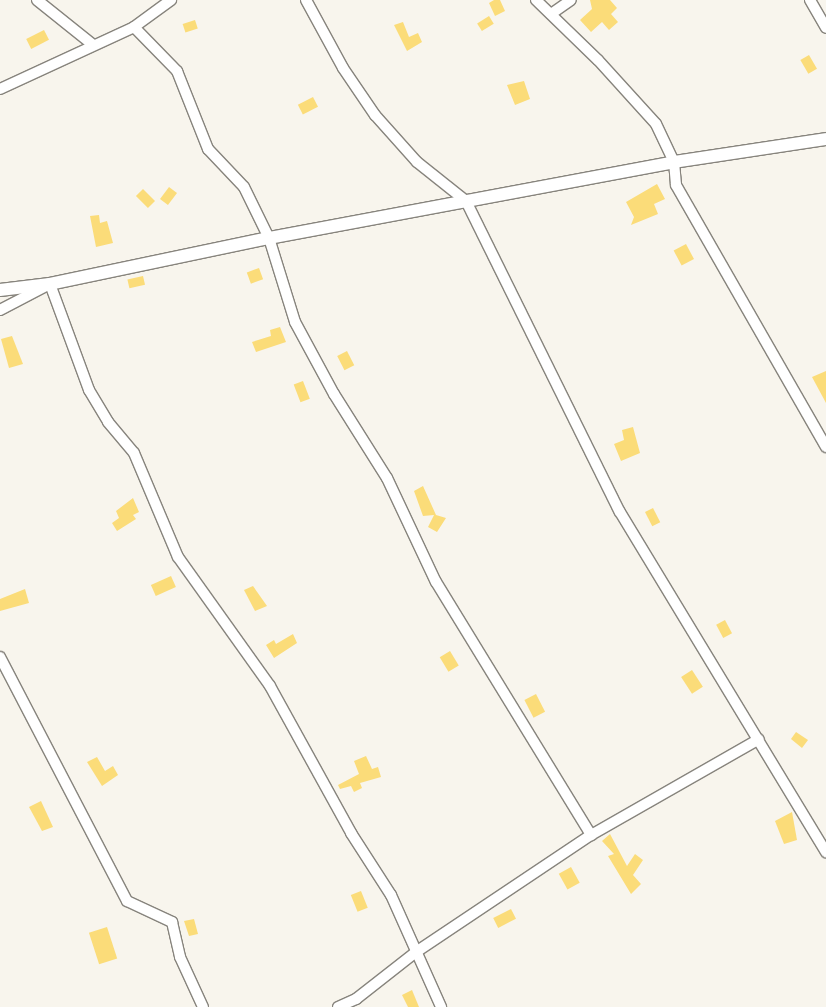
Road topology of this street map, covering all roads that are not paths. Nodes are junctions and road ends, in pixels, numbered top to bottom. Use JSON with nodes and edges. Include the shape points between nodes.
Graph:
{"nodes":[{"id":1,"x":37,"y":0,"type":"edge"},
{"id":2,"x":171,"y":0,"type":"edge"},
{"id":3,"x":306,"y":0,"type":"edge"},
{"id":4,"x":536,"y":0,"type":"edge"},
{"id":5,"x":571,"y":0,"type":"edge"},
{"id":6,"x":810,"y":0,"type":"edge"},
{"id":7,"x":551,"y":14,"type":"junction"},
{"id":8,"x":134,"y":27,"type":"junction"},
{"id":9,"x":826,"y":28,"type":"edge"},
{"id":10,"x":92,"y":44,"type":"junction"},
{"id":11,"x":0,"y":89,"type":"edge"},
{"id":12,"x":826,"y":139,"type":"edge"},
{"id":13,"x":674,"y":162,"type":"junction"},
{"id":14,"x":466,"y":200,"type":"junction"},
{"id":15,"x":269,"y":238,"type":"junction"},
{"id":16,"x":50,"y":284,"type":"junction"},
{"id":17,"x":0,"y":290,"type":"edge"},
{"id":18,"x":0,"y":310,"type":"edge"},
{"id":19,"x":826,"y":447,"type":"edge"},
{"id":20,"x":0,"y":658,"type":"edge"},
{"id":21,"x":759,"y":739,"type":"junction"},
{"id":22,"x":591,"y":835,"type":"junction"},
{"id":23,"x":826,"y":852,"type":"edge"},
{"id":24,"x":416,"y":952,"type":"junction"},
{"id":25,"x":203,"y":1007,"type":"edge"},
{"id":26,"x":338,"y":1007,"type":"edge"},
{"id":27,"x":441,"y":1007,"type":"edge"}],
"edges":[{"from":1,"to":10,"type":"street"},
{"from":2,"to":8,"type":"street"},
{"from":3,"to":14,"type":"street","via":[[343,68],[375,115],[417,162]]},
{"from":4,"to":7,"type":"street"},
{"from":5,"to":7,"type":"street"},
{"from":6,"to":9,"type":"street"},
{"from":7,"to":13,"type":"street","via":[[656,124]]},
{"from":8,"to":10,"type":"street"},
{"from":8,"to":15,"type":"street","via":[[176,70],[208,149],[244,187]]},
{"from":10,"to":11,"type":"street"},
{"from":12,"to":13,"type":"street"},
{"from":13,"to":14,"type":"street"},
{"from":13,"to":19,"type":"street","via":[[676,185]]},
{"from":14,"to":15,"type":"street"},
{"from":14,"to":21,"type":"street","via":[[620,512]]},
{"from":15,"to":16,"type":"street"},
{"from":15,"to":22,"type":"street","via":[[295,322],[334,394],[387,478],[436,582]]},
{"from":16,"to":17,"type":"street"},
{"from":16,"to":18,"type":"street"},
{"from":16,"to":24,"type":"street","via":[[88,390],[108,422],[134,453],[178,556],[270,686],[351,832],[391,895]]},
{"from":20,"to":25,"type":"street","via":[[127,902],[172,922],[180,957]]},
{"from":21,"to":22,"type":"street"},
{"from":21,"to":23,"type":"street"},
{"from":22,"to":24,"type":"street"},
{"from":24,"to":26,"type":"street","via":[[356,999]]},
{"from":24,"to":27,"type":"street"}]}
